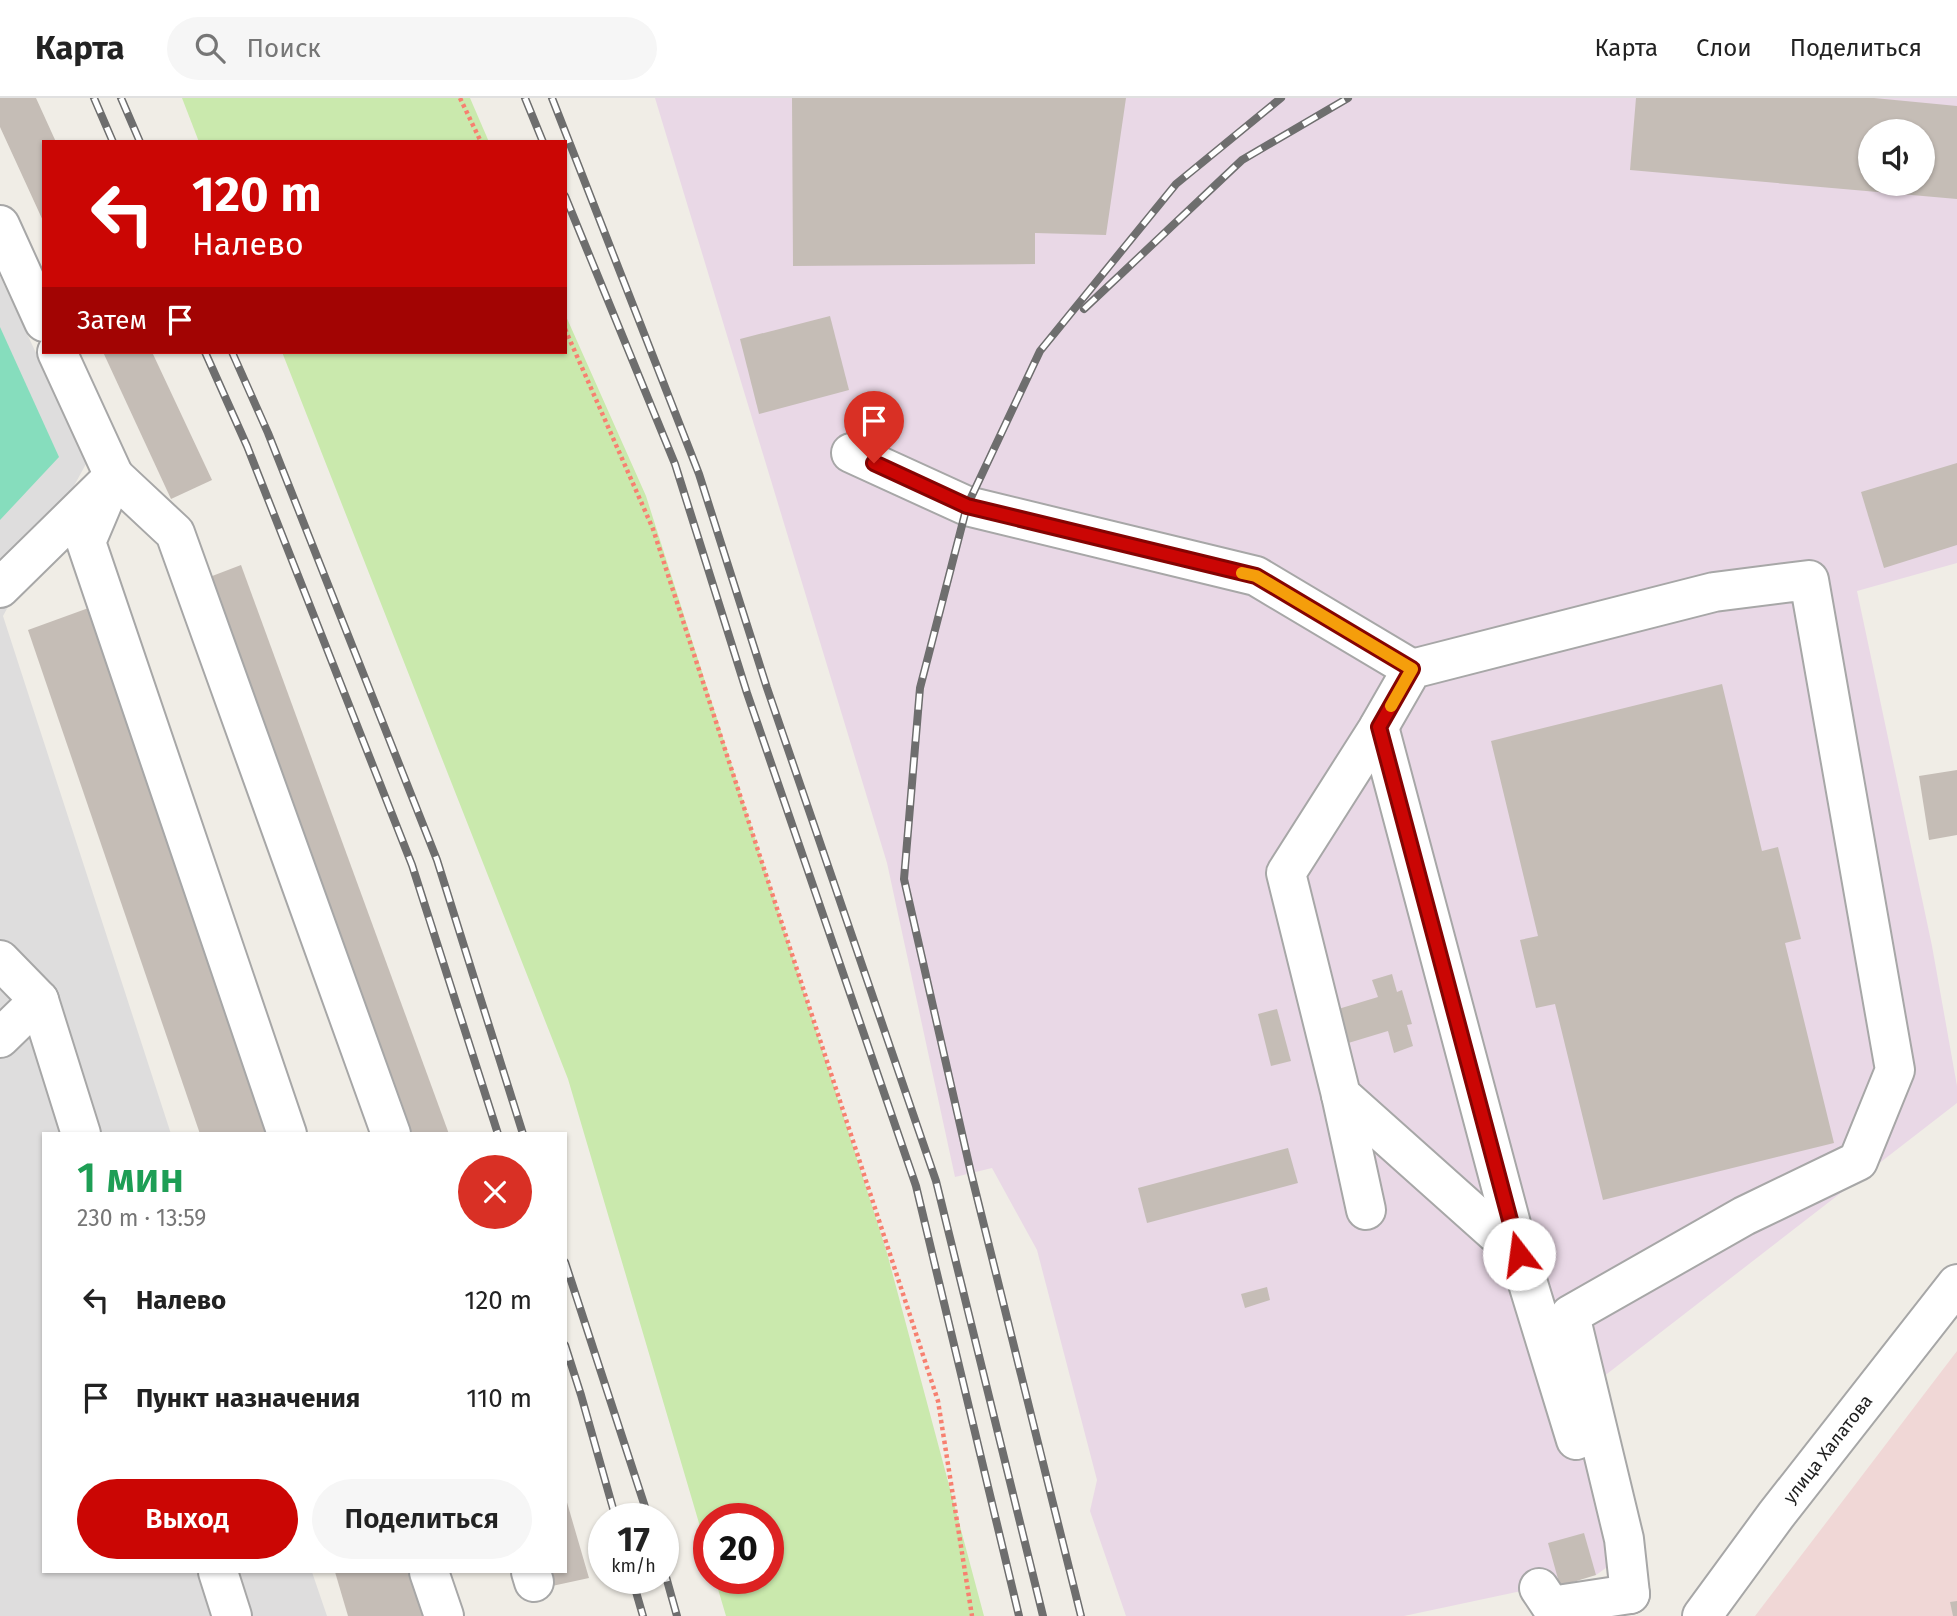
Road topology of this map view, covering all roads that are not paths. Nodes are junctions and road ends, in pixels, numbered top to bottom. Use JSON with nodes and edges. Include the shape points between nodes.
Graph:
{"nodes":[{"id":1,"x":0,"y":226,"type":"edge"},
{"id":2,"x":42,"y":318,"type":"edge"},
{"id":3,"x":58,"y":354,"type":"edge"},
{"id":4,"x":851,"y":453,"type":"dead end"},
{"id":5,"x":114,"y":476,"type":"junction"},
{"id":6,"x":0,"y":588,"type":"edge"},
{"id":7,"x":1412,"y":669,"type":"junction"},
{"id":8,"x":1379,"y":727,"type":"junction"},
{"id":9,"x":0,"y":960,"type":"edge"},
{"id":10,"x":39,"y":1000,"type":"junction"},
{"id":11,"x":0,"y":1038,"type":"edge"},
{"id":12,"x":1341,"y":1095,"type":"junction"},
{"id":13,"x":80,"y":1132,"type":"edge"},
{"id":14,"x":286,"y":1132,"type":"edge"},
{"id":15,"x":390,"y":1132,"type":"edge"},
{"id":16,"x":1367,"y":1210,"type":"dead end"},
{"id":17,"x":1519,"y":1254,"type":"junction"},
{"id":18,"x":1957,"y":1284,"type":"edge"},
{"id":19,"x":218,"y":1573,"type":"edge"},
{"id":20,"x":429,"y":1573,"type":"edge"},
{"id":21,"x":1539,"y":1588,"type":"dead end"},
{"id":22,"x":1634,"y":1605,"type":"edge"},
{"id":23,"x":232,"y":1616,"type":"edge"},
{"id":24,"x":444,"y":1616,"type":"edge"},
{"id":25,"x":1702,"y":1616,"type":"edge"}],
"edges":[{"from":1,"to":2,"type":"street"},
{"from":3,"to":5,"type":"street"},
{"from":4,"to":7,"type":"street","via":[[967,506],[1256,576]]},
{"from":5,"to":6,"type":"street"},
{"from":5,"to":14,"type":"street","via":[[86,542]]},
{"from":5,"to":15,"type":"street","via":[[175,533]]},
{"from":7,"to":8,"type":"street"},
{"from":7,"to":22,"type":"street","via":[[1714,592],[1809,580],[1895,1070],[1858,1161],[1744,1216],[1570,1315],[1624,1539]]},
{"from":8,"to":12,"type":"street","via":[[1286,873]]},
{"from":8,"to":17,"type":"street"},
{"from":9,"to":10,"type":"street"},
{"from":10,"to":11,"type":"street"},
{"from":10,"to":13,"type":"street"},
{"from":12,"to":16,"type":"street"},
{"from":12,"to":17,"type":"street"},
{"from":17,"to":22,"type":"street","via":[[1607,1544]]},
{"from":18,"to":25,"type":"street","name":"улица Халатова"},
{"from":19,"to":23,"type":"street"},
{"from":20,"to":24,"type":"street"},
{"from":21,"to":22,"type":"street","via":[[1551,1606]]}]}
